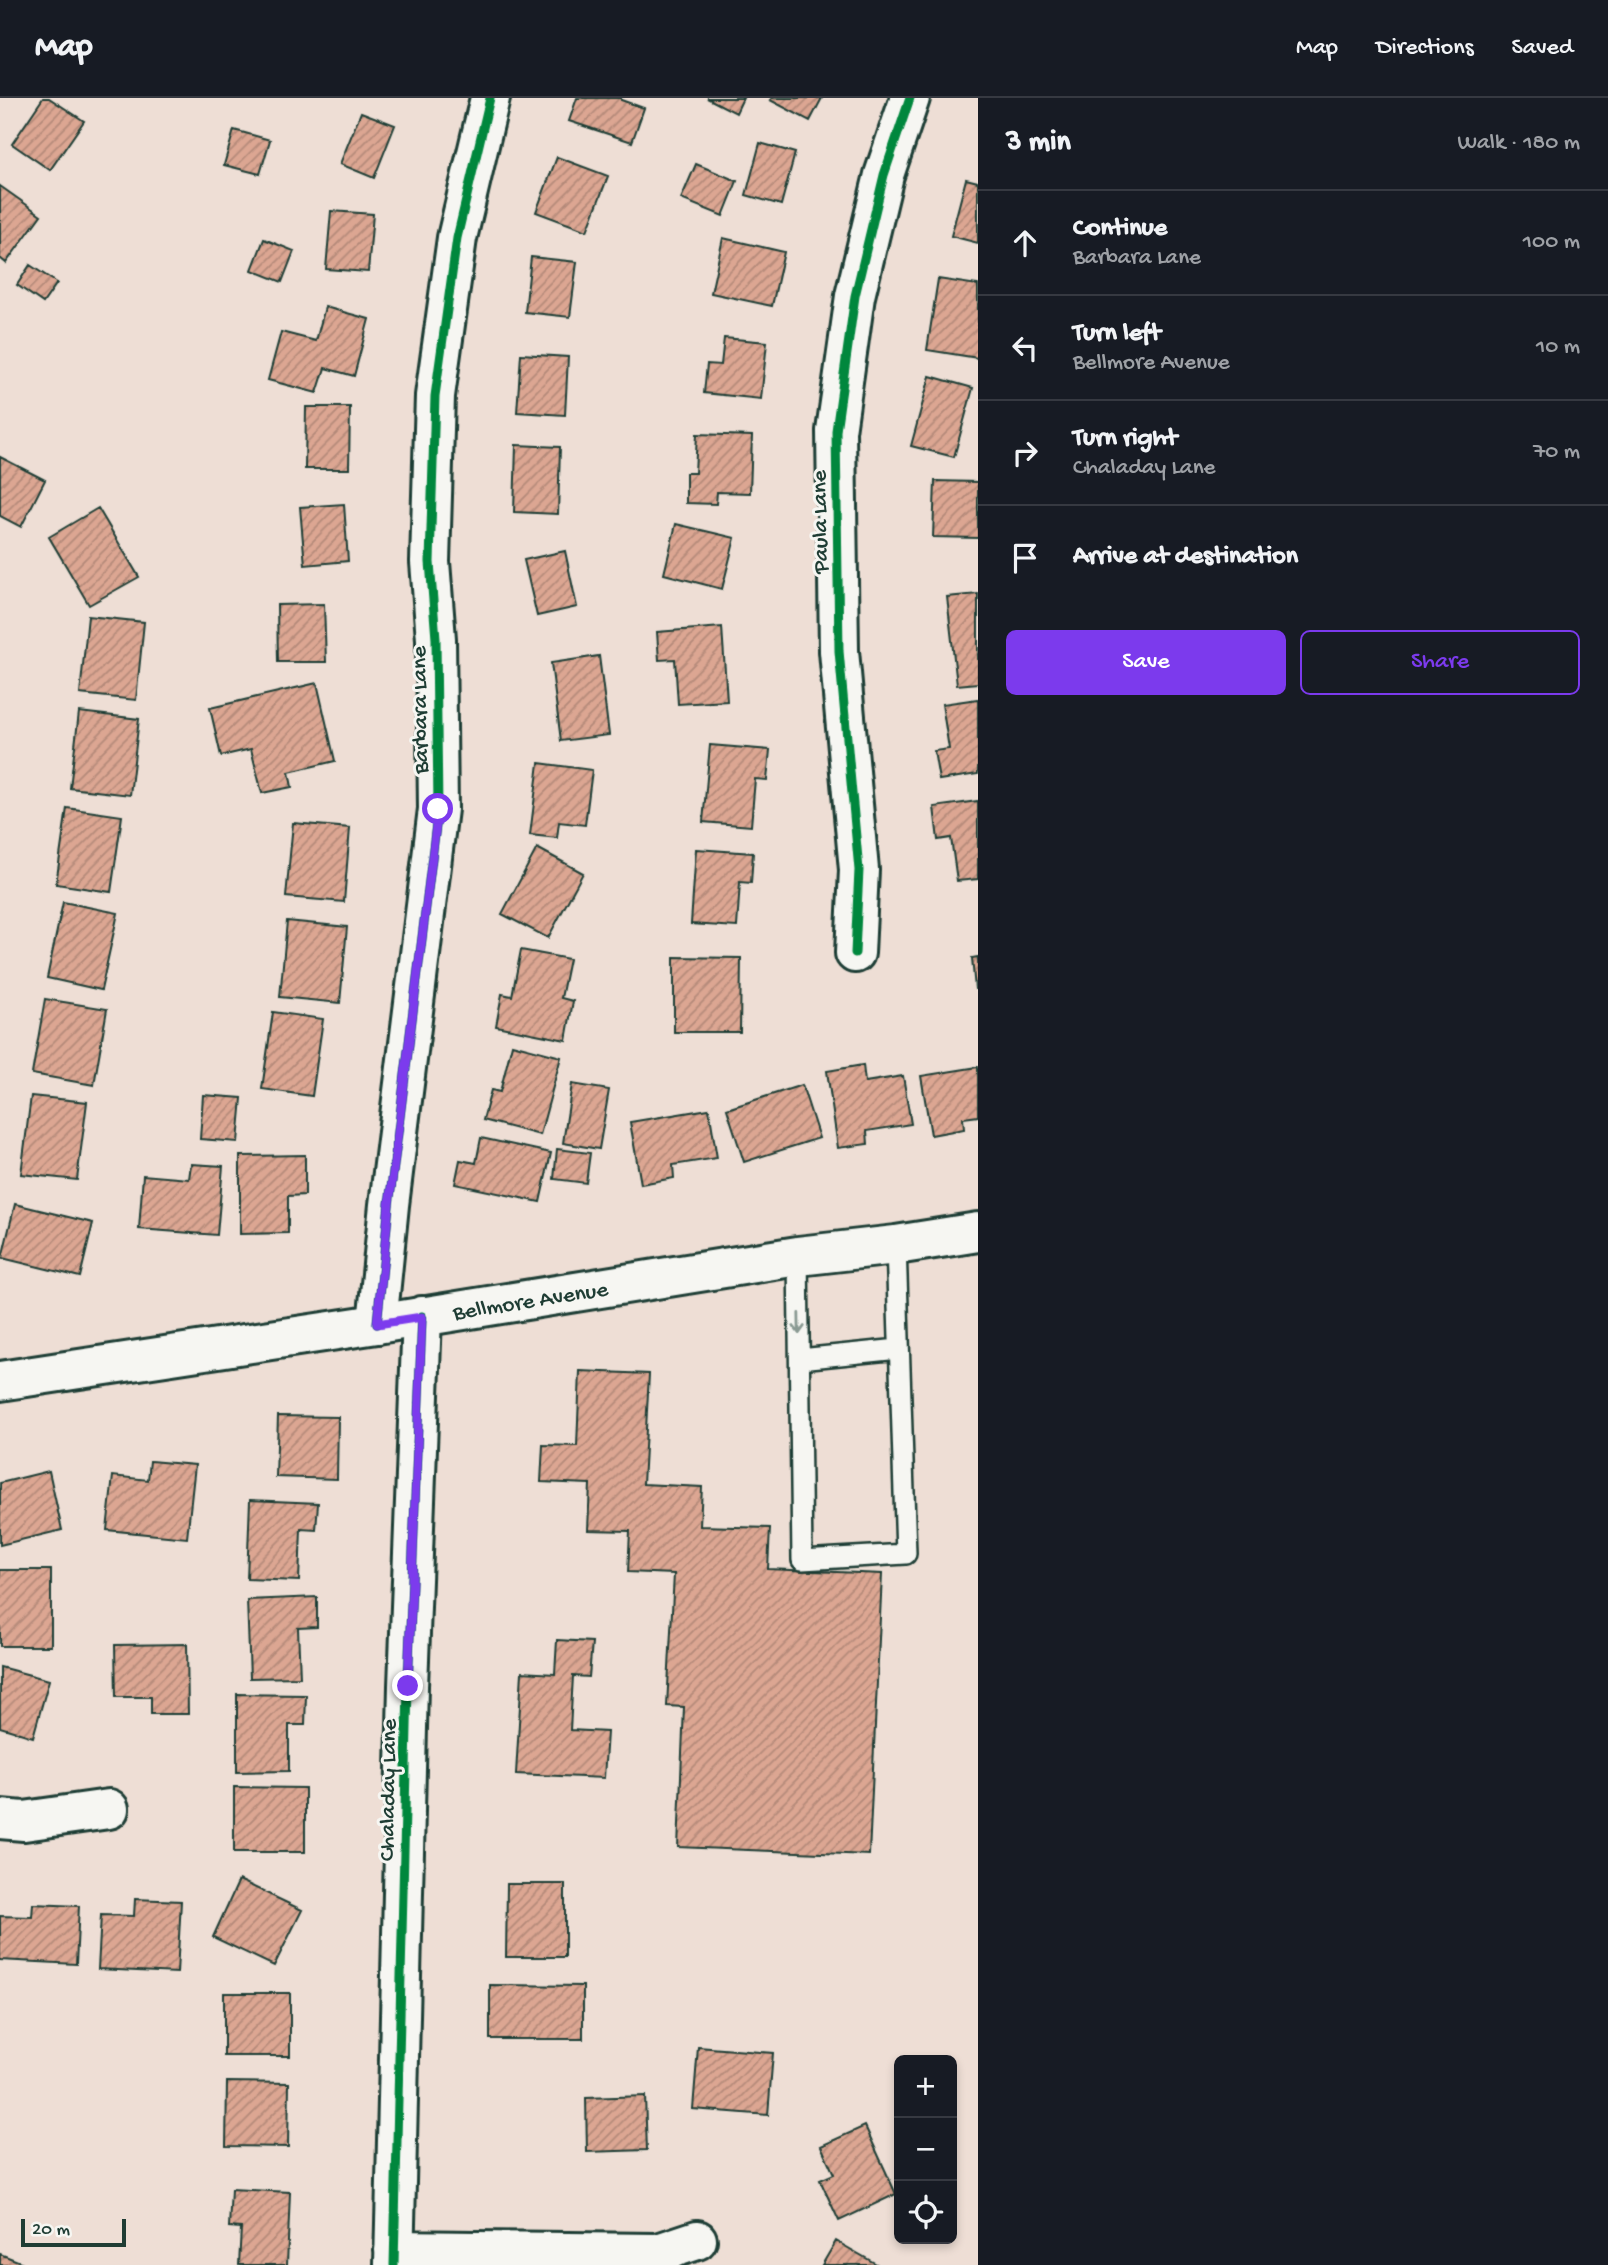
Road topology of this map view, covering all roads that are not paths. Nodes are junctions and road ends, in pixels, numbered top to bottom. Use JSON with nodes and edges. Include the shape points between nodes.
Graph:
{"nodes":[{"id":1,"x":490,"y":98,"type":"edge"},
{"id":2,"x":910,"y":98,"type":"edge"},
{"id":3,"x":855,"y":953,"type":"dead end"},
{"id":4,"x":978,"y":1232,"type":"edge"},
{"id":5,"x":895,"y":1245,"type":"junction"},
{"id":6,"x":799,"y":1256,"type":"junction"},
{"id":7,"x":422,"y":1317,"type":"junction"},
{"id":8,"x":377,"y":1324,"type":"junction"},
{"id":9,"x":899,"y":1349,"type":"junction"},
{"id":10,"x":800,"y":1359,"type":"junction"},
{"id":11,"x":0,"y":1381,"type":"edge"},
{"id":12,"x":109,"y":1809,"type":"dead end"},
{"id":13,"x":0,"y":1819,"type":"edge"},
{"id":14,"x":697,"y":2240,"type":"dead end"},
{"id":15,"x":394,"y":2257,"type":"edge"}],
"edges":[{"from":1,"to":8,"type":"street","name":"Barbara Lane","via":[[457,238],[435,396],[430,562],[436,639],[438,809]]},
{"from":2,"to":3,"type":"street","name":"Paula Lane","via":[[884,175],[855,296],[836,431],[839,651],[859,870]]},
{"from":4,"to":5,"type":"street","name":"Bellmore Avenue"},
{"from":5,"to":6,"type":"street","name":"Bellmore Avenue"},
{"from":5,"to":9,"type":"lane"},
{"from":6,"to":7,"type":"street","name":"Bellmore Avenue"},
{"from":6,"to":10,"type":"lane","one_way":true},
{"from":7,"to":8,"type":"street","name":"Bellmore Avenue"},
{"from":7,"to":15,"type":"street","name":"Chaladay Lane"},
{"from":8,"to":11,"type":"street","name":"Bellmore Avenue"},
{"from":9,"to":10,"type":"lane"},
{"from":9,"to":10,"type":"lane","via":[[906,1554],[802,1560]]},
{"from":12,"to":13,"type":"street","via":[[24,1821]]},
{"from":14,"to":15,"type":"street","via":[[658,2253]]}]}
